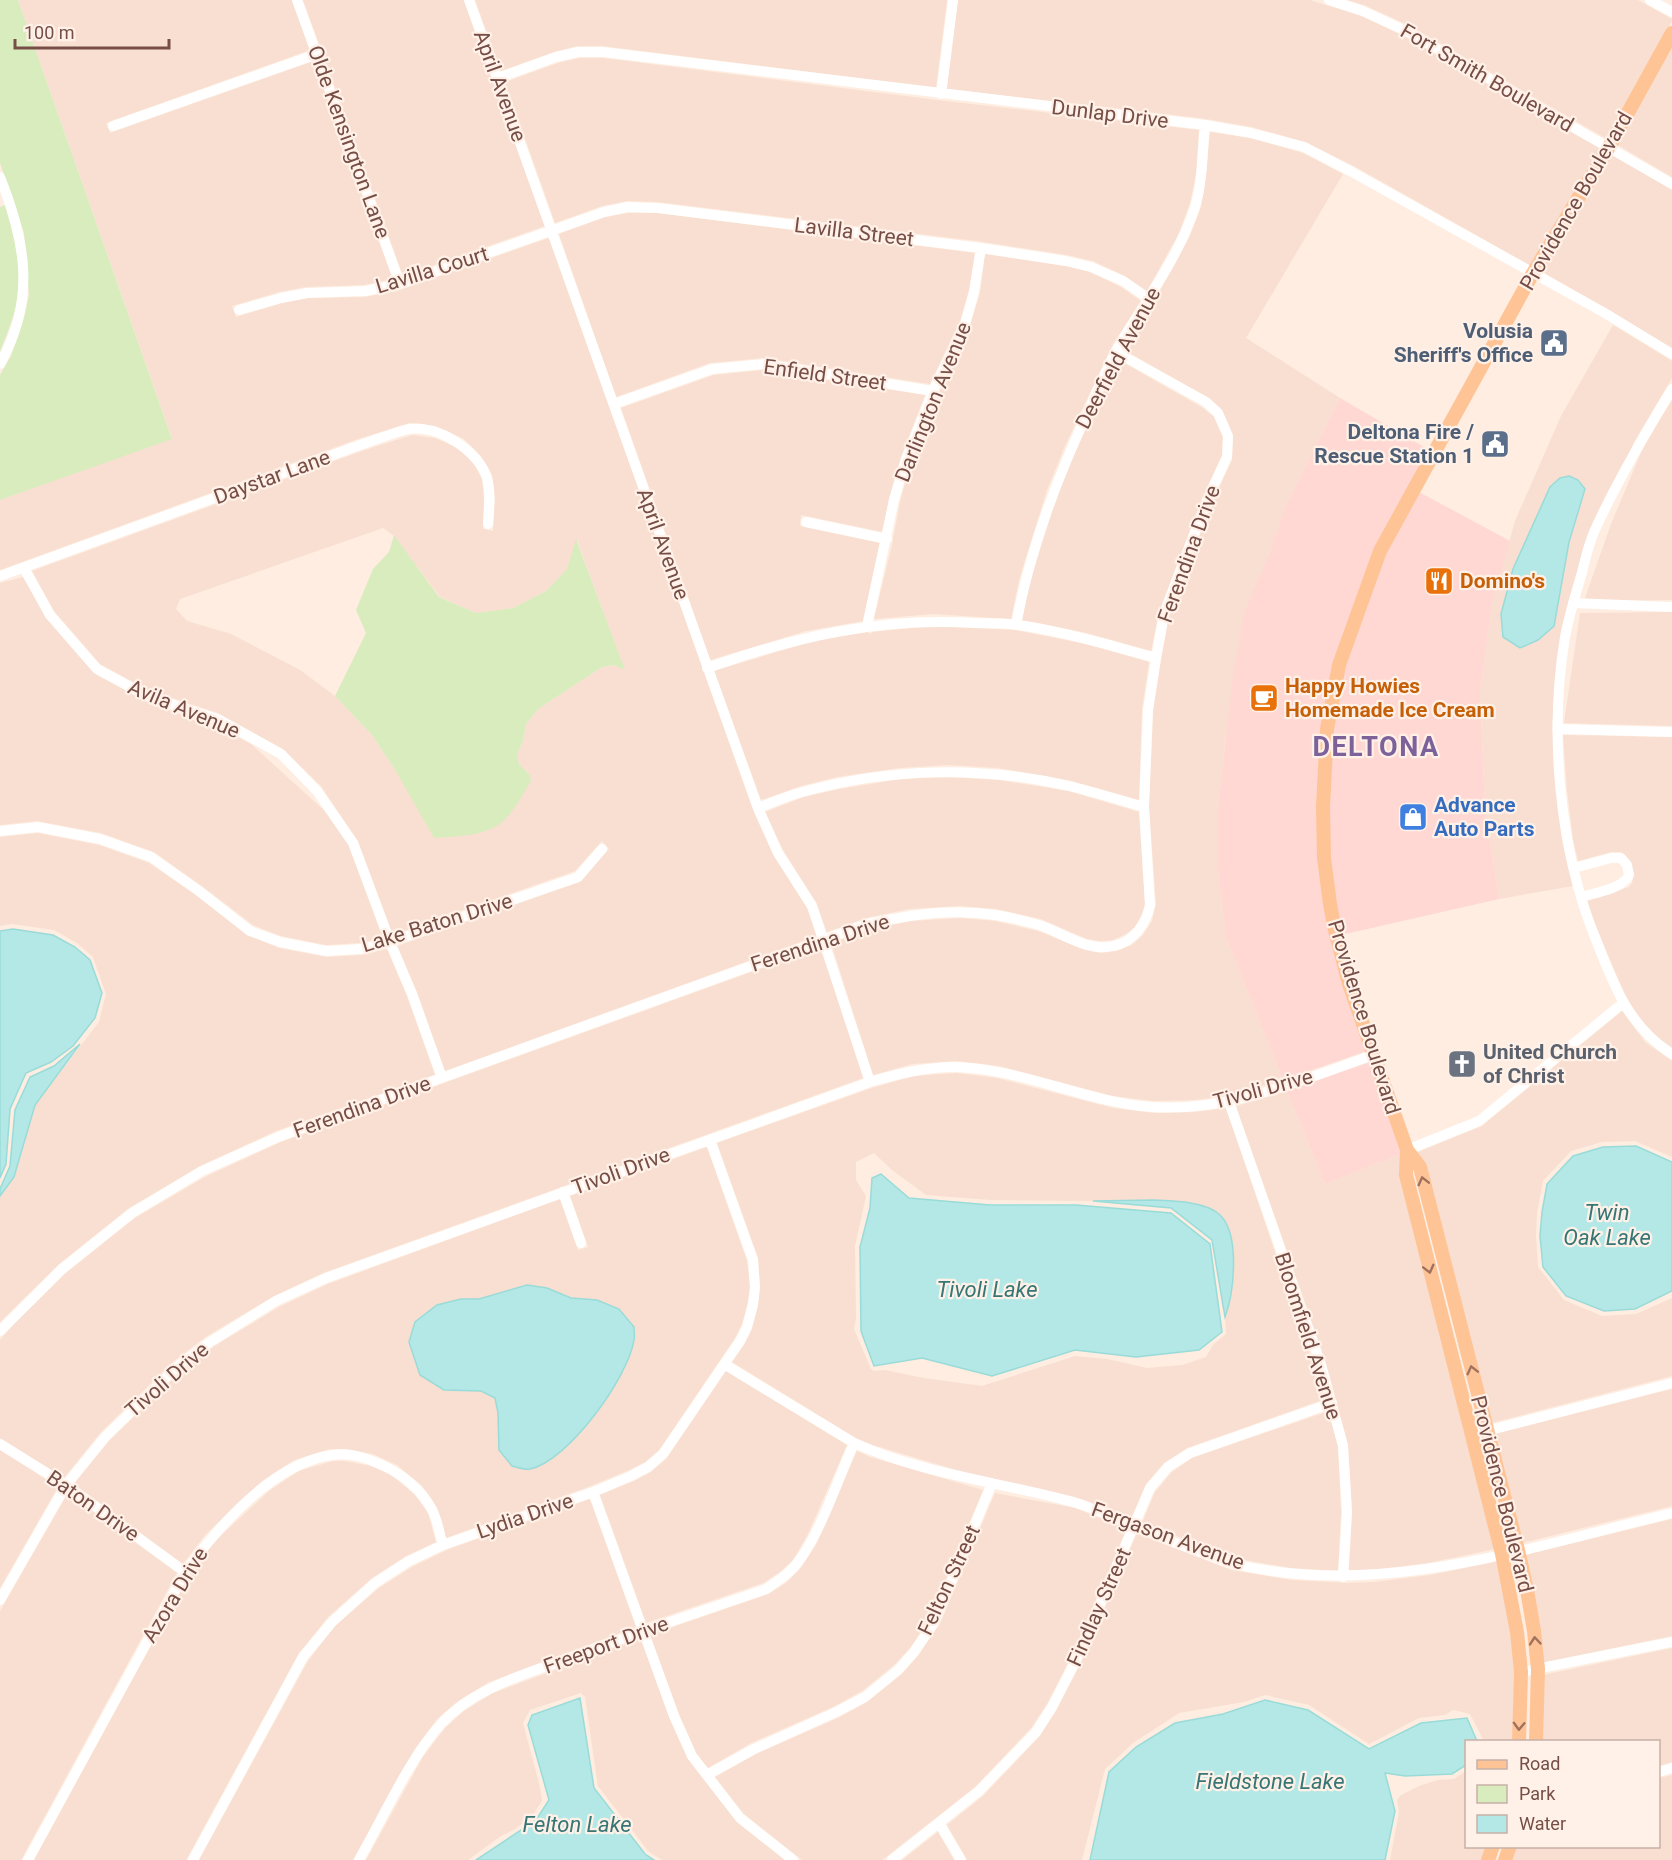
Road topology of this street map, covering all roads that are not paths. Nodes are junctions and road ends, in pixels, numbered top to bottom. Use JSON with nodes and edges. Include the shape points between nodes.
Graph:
{"nodes":[{"id":1,"x":297,"y":0,"type":"edge"},
{"id":2,"x":469,"y":0,"type":"edge"},
{"id":3,"x":953,"y":0,"type":"edge"},
{"id":4,"x":1329,"y":0,"type":"edge"},
{"id":5,"x":1650,"y":0,"type":"edge"},
{"id":6,"x":1672,"y":12,"type":"edge"},
{"id":7,"x":1672,"y":33,"type":"edge"},
{"id":8,"x":317,"y":54,"type":"junction"},
{"id":9,"x":498,"y":78,"type":"junction"},
{"id":10,"x":941,"y":94,"type":"junction"},
{"id":11,"x":1205,"y":125,"type":"junction"},
{"id":12,"x":113,"y":126,"type":"dead end"},
{"id":13,"x":1609,"y":147,"type":"junction"},
{"id":14,"x":0,"y":177,"type":"edge"},
{"id":15,"x":1672,"y":184,"type":"edge"},
{"id":16,"x":4,"y":199,"type":"edge"},
{"id":17,"x":552,"y":230,"type":"junction"},
{"id":18,"x":981,"y":248,"type":"junction"},
{"id":19,"x":1533,"y":273,"type":"junction"},
{"id":20,"x":400,"y":284,"type":"junction"},
{"id":21,"x":1149,"y":299,"type":"junction"},
{"id":22,"x":239,"y":310,"type":"dead end"},
{"id":23,"x":1116,"y":352,"type":"junction"},
{"id":24,"x":1672,"y":354,"type":"edge"},
{"id":25,"x":0,"y":364,"type":"edge"},
{"id":26,"x":1672,"y":389,"type":"edge"},
{"id":27,"x":933,"y":391,"type":"junction"},
{"id":28,"x":614,"y":404,"type":"junction"},
{"id":29,"x":806,"y":522,"type":"dead end"},
{"id":30,"x":488,"y":524,"type":"dead end"},
{"id":31,"x":887,"y":539,"type":"junction"},
{"id":32,"x":24,"y":568,"type":"junction"},
{"id":33,"x":0,"y":576,"type":"edge"},
{"id":34,"x":1573,"y":603,"type":"junction"},
{"id":35,"x":1672,"y":606,"type":"edge"},
{"id":36,"x":1016,"y":625,"type":"junction"},
{"id":37,"x":867,"y":626,"type":"junction"},
{"id":38,"x":1156,"y":658,"type":"junction"},
{"id":39,"x":707,"y":668,"type":"junction"},
{"id":40,"x":1558,"y":729,"type":"junction"},
{"id":41,"x":1672,"y":732,"type":"edge"},
{"id":42,"x":1144,"y":807,"type":"junction"},
{"id":43,"x":758,"y":808,"type":"junction"},
{"id":44,"x":0,"y":831,"type":"edge"},
{"id":45,"x":602,"y":849,"type":"dead end"},
{"id":46,"x":1574,"y":868,"type":"junction"},
{"id":47,"x":1581,"y":897,"type":"junction"},
{"id":48,"x":824,"y":939,"type":"junction"},
{"id":49,"x":390,"y":942,"type":"junction"},
{"id":50,"x":1623,"y":1003,"type":"junction"},
{"id":51,"x":1672,"y":1054,"type":"edge"},
{"id":52,"x":1374,"y":1055,"type":"junction"},
{"id":53,"x":442,"y":1078,"type":"junction"},
{"id":54,"x":870,"y":1082,"type":"junction"},
{"id":55,"x":1229,"y":1102,"type":"junction"},
{"id":56,"x":710,"y":1140,"type":"junction"},
{"id":57,"x":1407,"y":1150,"type":"junction"},
{"id":58,"x":563,"y":1192,"type":"junction"},
{"id":59,"x":581,"y":1243,"type":"dead end"},
{"id":60,"x":0,"y":1331,"type":"edge"},
{"id":61,"x":724,"y":1364,"type":"junction"},
{"id":62,"x":1672,"y":1383,"type":"edge"},
{"id":63,"x":1332,"y":1404,"type":"junction"},
{"id":64,"x":1487,"y":1430,"type":"junction"},
{"id":65,"x":1471,"y":1436,"type":"junction"},
{"id":66,"x":854,"y":1443,"type":"junction"},
{"id":67,"x":0,"y":1444,"type":"edge"},
{"id":68,"x":992,"y":1483,"type":"junction"},
{"id":69,"x":66,"y":1485,"type":"junction"},
{"id":70,"x":593,"y":1492,"type":"junction"},
{"id":71,"x":1672,"y":1513,"type":"edge"},
{"id":72,"x":1134,"y":1526,"type":"junction"},
{"id":73,"x":442,"y":1545,"type":"junction"},
{"id":74,"x":1518,"y":1550,"type":"junction"},
{"id":75,"x":1502,"y":1554,"type":"junction"},
{"id":76,"x":184,"y":1572,"type":"junction"},
{"id":77,"x":1343,"y":1577,"type":"junction"},
{"id":78,"x":0,"y":1600,"type":"edge"},
{"id":79,"x":644,"y":1631,"type":"junction"},
{"id":80,"x":1672,"y":1642,"type":"edge"},
{"id":81,"x":1538,"y":1670,"type":"junction"},
{"id":82,"x":1521,"y":1672,"type":"junction"},
{"id":83,"x":1519,"y":1740,"type":"edge"},
{"id":84,"x":1536,"y":1740,"type":"edge"},
{"id":85,"x":706,"y":1776,"type":"junction"},
{"id":86,"x":939,"y":1823,"type":"junction"},
{"id":87,"x":28,"y":1860,"type":"edge"},
{"id":88,"x":193,"y":1860,"type":"edge"},
{"id":89,"x":359,"y":1860,"type":"edge"},
{"id":90,"x":793,"y":1860,"type":"edge"},
{"id":91,"x":892,"y":1860,"type":"edge"},
{"id":92,"x":961,"y":1860,"type":"edge"}],
"edges":[{"from":1,"to":8,"type":"street","name":"Olde Kensington Lane"},
{"from":2,"to":9,"type":"street","name":"April Avenue"},
{"from":3,"to":10,"type":"street"},
{"from":4,"to":13,"type":"street","name":"Fort Smith Boulevard","via":[[1363,10],[1406,30]]},
{"from":5,"to":6,"type":"street"},
{"from":7,"to":13,"type":"main road","name":"Providence Boulevard"},
{"from":8,"to":12,"type":"street"},
{"from":8,"to":20,"type":"street","name":"Olde Kensington Lane"},
{"from":9,"to":10,"type":"street","name":"Dunlap Drive","via":[[556,57],[603,52]]},
{"from":9,"to":17,"type":"street","name":"April Avenue"},
{"from":10,"to":11,"type":"street","name":"Dunlap Drive"},
{"from":11,"to":19,"type":"street","name":"Dunlap Drive","via":[[1304,147]]},
{"from":11,"to":21,"type":"street","name":"Deerfield Avenue","via":[[1196,205],[1184,236]]},
{"from":13,"to":15,"type":"street","name":"Fort Smith Boulevard"},
{"from":13,"to":19,"type":"main road","name":"Providence Boulevard"},
{"from":14,"to":16,"type":"street"},
{"from":16,"to":25,"type":"street","via":[[19,233],[24,293]]},
{"from":17,"to":18,"type":"street","name":"Lavilla Street","via":[[628,207],[658,208]]},
{"from":17,"to":20,"type":"street","name":"Lavilla Court"},
{"from":17,"to":28,"type":"street","name":"April Avenue"},
{"from":18,"to":21,"type":"street","name":"Lavilla Street","via":[[1091,267],[1123,281]]},
{"from":18,"to":27,"type":"street","name":"Darlington Avenue","via":[[965,324]]},
{"from":19,"to":24,"type":"street","name":"Dunlap Drive"},
{"from":19,"to":52,"type":"main road","name":"Providence Boulevard","via":[[1380,551],[1339,665],[1328,729],[1324,858],[1335,930]]},
{"from":20,"to":22,"type":"street","name":"Lavilla Court","via":[[364,291],[307,293]]},
{"from":21,"to":23,"type":"street","name":"Deerfield Avenue"},
{"from":23,"to":36,"type":"street","name":"Deerfield Avenue","via":[[1052,492],[1024,583]]},
{"from":23,"to":38,"type":"street","name":"Ferendina Drive","via":[[1206,402],[1218,413],[1228,436],[1227,457],[1164,614]]},
{"from":26,"to":34,"type":"street","via":[[1638,445],[1593,534]]},
{"from":27,"to":28,"type":"street","name":"Enfield Street","via":[[764,364],[712,369]]},
{"from":27,"to":31,"type":"street","name":"Darlington Avenue","via":[[906,459]]},
{"from":28,"to":39,"type":"street","name":"April Avenue"},
{"from":29,"to":31,"type":"street"},
{"from":30,"to":32,"type":"street","name":"Daystar Lane","via":[[487,477],[477,459],[463,445],[436,432],[411,428]]},
{"from":31,"to":37,"type":"street","name":"Darlington Avenue"},
{"from":32,"to":33,"type":"street","name":"Daystar Lane"},
{"from":32,"to":49,"type":"street","name":"Avila Avenue","via":[[50,615],[97,669],[147,696],[217,719],[243,733],[281,754],[318,791],[353,843]]},
{"from":34,"to":35,"type":"street"},
{"from":34,"to":40,"type":"street","via":[[1561,672]]},
{"from":36,"to":37,"type":"street","via":[[933,620]]},
{"from":36,"to":38,"type":"street"},
{"from":37,"to":39,"type":"street","via":[[808,636]]},
{"from":38,"to":42,"type":"street","name":"Ferendina Drive","via":[[1148,710]]},
{"from":39,"to":43,"type":"street","name":"April Avenue"},
{"from":40,"to":41,"type":"street"},
{"from":40,"to":46,"type":"street","via":[[1562,790]]},
{"from":42,"to":43,"type":"street","via":[[1068,786],[998,774],[949,771],[838,783]]},
{"from":42,"to":48,"type":"street","name":"Ferendina Drive","via":[[1150,904],[1147,918],[1129,940],[1114,946],[1086,945],[1039,925],[960,912],[910,915]]},
{"from":43,"to":48,"type":"street","name":"April Avenue","via":[[778,853],[812,906]]},
{"from":44,"to":49,"type":"street","name":"Lake Baton Drive","via":[[38,827],[100,839],[151,857],[250,931],[280,942],[326,951]]},
{"from":45,"to":49,"type":"street","name":"Lake Baton Drive","via":[[578,877]]},
{"from":46,"to":47,"type":"street"},
{"from":46,"to":47,"type":"street","via":[[1611,858],[1621,858],[1627,865],[1629,875],[1625,882]]},
{"from":47,"to":50,"type":"street"},
{"from":48,"to":53,"type":"street","name":"Ferendina Drive"},
{"from":48,"to":54,"type":"street","name":"April Avenue"},
{"from":49,"to":53,"type":"street","name":"Avila Avenue"},
{"from":50,"to":51,"type":"street","via":[[1648,1037]]},
{"from":50,"to":57,"type":"street","via":[[1479,1121]]},
{"from":52,"to":55,"type":"street","name":"Tivoli Drive"},
{"from":52,"to":57,"type":"main road","name":"Providence Boulevard"},
{"from":53,"to":60,"type":"street","name":"Ferendina Drive","via":[[278,1137],[202,1171],[132,1213],[62,1269]]},
{"from":54,"to":55,"type":"street","name":"Tivoli Drive","via":[[913,1070],[956,1067],[998,1072],[1113,1102],[1153,1107]]},
{"from":54,"to":56,"type":"street","name":"Tivoli Drive"},
{"from":55,"to":63,"type":"street","name":"Bloomfield Avenue"},
{"from":56,"to":58,"type":"street","name":"Tivoli Drive"},
{"from":56,"to":61,"type":"street","name":"Lydia Drive","via":[[753,1260],[755,1287],[747,1327]]},
{"from":64,"to":57,"type":"main road","name":"Providence Boulevard","one_way":true,"via":[[1420,1167]]},
{"from":57,"to":65,"type":"main road","name":"Providence Boulevard","one_way":true,"via":[[1406,1175]]},
{"from":58,"to":59,"type":"street"},
{"from":58,"to":69,"type":"street","name":"Tivoli Drive","via":[[326,1278],[276,1301],[178,1366],[105,1437]]},
{"from":61,"to":66,"type":"street","name":"Fergason Avenue"},
{"from":61,"to":70,"type":"street","name":"Lydia Drive","via":[[663,1454],[648,1467]]},
{"from":62,"to":64,"type":"street"},
{"from":63,"to":72,"type":"street","name":"Findlay Street","via":[[1190,1453],[1168,1467],[1150,1488]]},
{"from":63,"to":77,"type":"street","name":"Bloomfield Avenue","via":[[1343,1446],[1347,1512]]},
{"from":64,"to":65,"type":"street"},
{"from":64,"to":74,"type":"main road","name":"Providence Boulevard"},
{"from":65,"to":75,"type":"main road","name":"Providence Boulevard"},
{"from":66,"to":68,"type":"street","name":"Fergason Avenue","via":[[930,1469]]},
{"from":66,"to":79,"type":"street","name":"Freeport Drive","via":[[812,1540],[783,1577],[766,1589]]},
{"from":67,"to":69,"type":"street","name":"Baton Drive"},
{"from":68,"to":72,"type":"street","name":"Fergason Avenue","via":[[1076,1502]]},
{"from":68,"to":85,"type":"street","name":"Felton Street","via":[[935,1621],[898,1670],[865,1697]]},
{"from":69,"to":76,"type":"street","name":"Baton Drive"},
{"from":69,"to":78,"type":"street","name":"Tivoli Drive"},
{"from":70,"to":73,"type":"street","name":"Lydia Drive"},
{"from":70,"to":79,"type":"street"},
{"from":71,"to":74,"type":"street","name":"Fergason Avenue"},
{"from":72,"to":77,"type":"street","name":"Fergason Avenue","via":[[1233,1564],[1291,1574]]},
{"from":72,"to":86,"type":"street","name":"Findlay Street","via":[[1076,1660],[1036,1732],[979,1791]]},
{"from":73,"to":76,"type":"street","name":"Azora Drive","via":[[433,1511],[419,1491],[394,1470],[372,1460],[332,1455],[297,1465],[265,1486],[208,1540]]},
{"from":73,"to":88,"type":"street","name":"Lydia Drive","via":[[375,1583],[332,1622],[303,1657]]},
{"from":74,"to":75,"type":"street","name":"Fergason Avenue"},
{"from":81,"to":74,"type":"main road","name":"Providence Boulevard","one_way":true},
{"from":75,"to":77,"type":"street","name":"Fergason Avenue","via":[[1429,1569]]},
{"from":75,"to":82,"type":"main road","name":"Providence Boulevard"},
{"from":76,"to":87,"type":"street","name":"Azora Drive"},
{"from":79,"to":85,"type":"street","via":[[674,1716]]},
{"from":79,"to":89,"type":"street","name":"Freeport Drive","via":[[491,1688],[460,1706],[418,1753]]},
{"from":80,"to":81,"type":"street"},
{"from":81,"to":82,"type":"street"},
{"from":81,"to":84,"type":"main road","name":"Providence Boulevard"},
{"from":82,"to":83,"type":"main road","name":"Providence Boulevard","one_way":true},
{"from":85,"to":90,"type":"street","via":[[740,1818]]},
{"from":86,"to":91,"type":"street","name":"Findlay Street"},
{"from":86,"to":92,"type":"street"}]}
